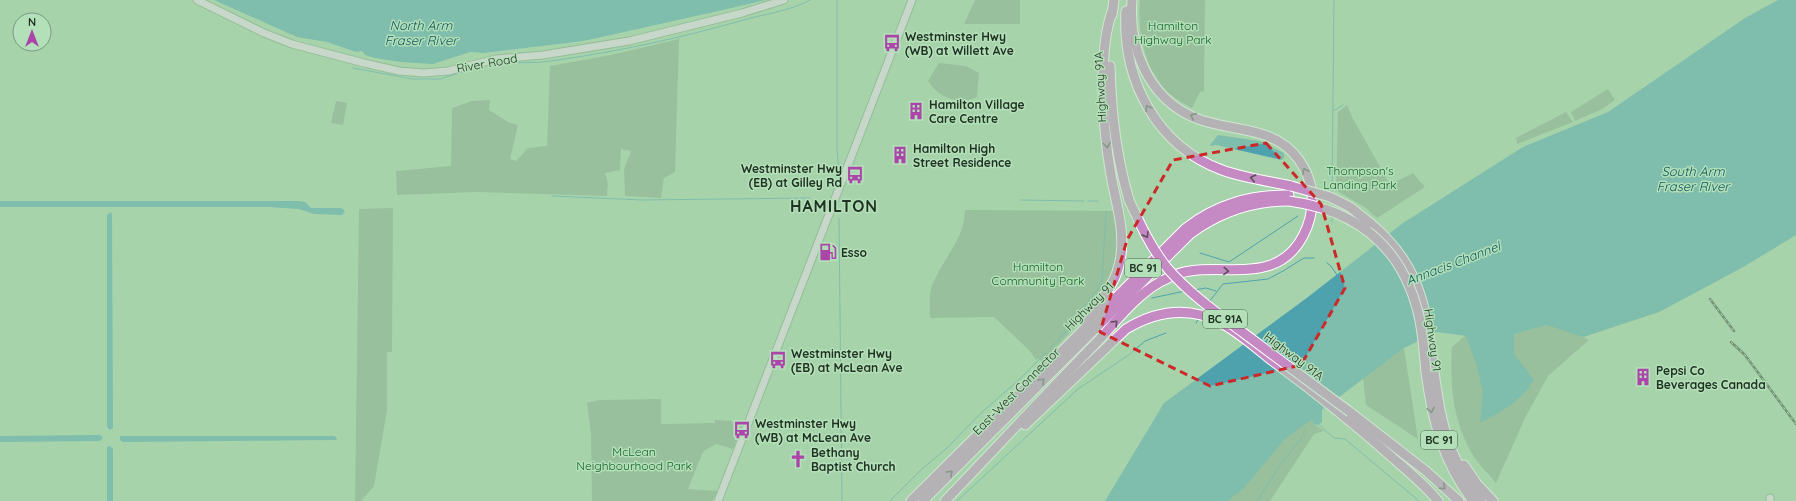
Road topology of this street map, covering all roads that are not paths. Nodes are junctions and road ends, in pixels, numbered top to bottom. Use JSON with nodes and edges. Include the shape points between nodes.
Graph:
{"nodes":[{"id":1,"x":197,"y":0,"type":"edge"},
{"id":2,"x":784,"y":0,"type":"edge"},
{"id":3,"x":912,"y":0,"type":"edge"},
{"id":4,"x":1126,"y":0,"type":"edge"},
{"id":5,"x":1132,"y":0,"type":"edge"},
{"id":6,"x":1113,"y":4,"type":"edge"},
{"id":7,"x":1290,"y":194,"type":"junction"},
{"id":8,"x":1159,"y":263,"type":"joint"},
{"id":9,"x":1430,"y":371,"type":"junction"},
{"id":10,"x":1023,"y":389,"type":"junction"},
{"id":11,"x":1367,"y":430,"type":"junction"},
{"id":12,"x":1447,"y":435,"type":"junction"},
{"id":13,"x":986,"y":458,"type":"junction"},
{"id":14,"x":718,"y":501,"type":"edge"},
{"id":15,"x":911,"y":501,"type":"edge"},
{"id":16,"x":923,"y":501,"type":"edge"},
{"id":17,"x":945,"y":501,"type":"edge"},
{"id":18,"x":1438,"y":501,"type":"edge"},
{"id":19,"x":1444,"y":501,"type":"edge"},
{"id":20,"x":1459,"y":501,"type":"edge"},
{"id":21,"x":1473,"y":501,"type":"edge"},
{"id":22,"x":1482,"y":501,"type":"edge"},
{"id":23,"x":1493,"y":501,"type":"edge"}],
"edges":[{"from":1,"to":2,"type":"street","name":"River Road","via":[[292,44],[399,71],[424,73],[448,71],[496,59],[543,55],[630,41]]},
{"from":3,"to":14,"type":"street"},
{"from":7,"to":4,"type":"highway","one_way":true,"via":[[1200,160],[1167,134],[1142,98],[1134,79],[1125,26]]},
{"from":13,"to":5,"type":"highway","one_way":true,"via":[[1149,290],[1172,276],[1189,271],[1243,271],[1273,265],[1298,245],[1308,226],[1312,209],[1311,186],[1302,165],[1287,147],[1256,132],[1195,118],[1160,94],[1146,73],[1135,44]]},
{"from":6,"to":10,"type":"highway","one_way":true,"via":[[1106,34],[1103,101],[1110,167],[1121,231],[1122,250],[1119,266],[1114,279],[1097,305]]},
{"from":6,"to":11,"type":"highway","name":"Highway 91A","number":"BC 91A","one_way":true,"bridge":true,"via":[[1109,55],[1111,101],[1121,171],[1129,200],[1143,231],[1168,269],[1205,304]]},
{"from":7,"to":8,"type":"highway","name":"Highway 91","number":"BC 91","via":[[1234,209],[1216,217],[1190,234]]},
{"from":7,"to":9,"type":"highway","name":"Highway 91","number":"BC 91","bridge":true,"via":[[1344,216],[1372,234],[1393,257],[1412,290]]},
{"from":7,"to":9,"type":"highway","name":"Highway 91","number":"BC 91","bridge":true,"via":[[1330,197],[1350,207],[1378,229],[1399,252],[1418,287],[1429,327]]},
{"from":7,"to":10,"type":"highway","name":"Highway 91","number":"BC 91","via":[[1235,201],[1194,221]]},
{"from":16,"to":8,"type":"highway","name":"East-West Connector","number":"BC 91","one_way":true},
{"from":9,"to":12,"type":"highway","name":"Highway 91","number":"BC 91"},
{"from":9,"to":21,"type":"highway","name":"Highway 91","number":"BC 91","one_way":true,"via":[[1430,404],[1439,439],[1454,473]]},
{"from":10,"to":15,"type":"highway","name":"East-West Connector","number":"BC 91"},
{"from":11,"to":13,"type":"highway","via":[[1226,327],[1203,316],[1188,312],[1172,312],[1142,319],[1126,329],[1040,412]]},
{"from":11,"to":18,"type":"highway"},
{"from":11,"to":19,"type":"highway","via":[[1421,476]]},
{"from":11,"to":20,"type":"highway","name":"Highway 91A","number":"BC 91A","one_way":true,"via":[[1426,471]]},
{"from":12,"to":22,"type":"highway","name":"Highway 91","number":"BC 91","via":[[1460,470]]},
{"from":12,"to":23,"type":"highway","via":[[1465,468]]},
{"from":13,"to":17,"type":"highway"}]}
